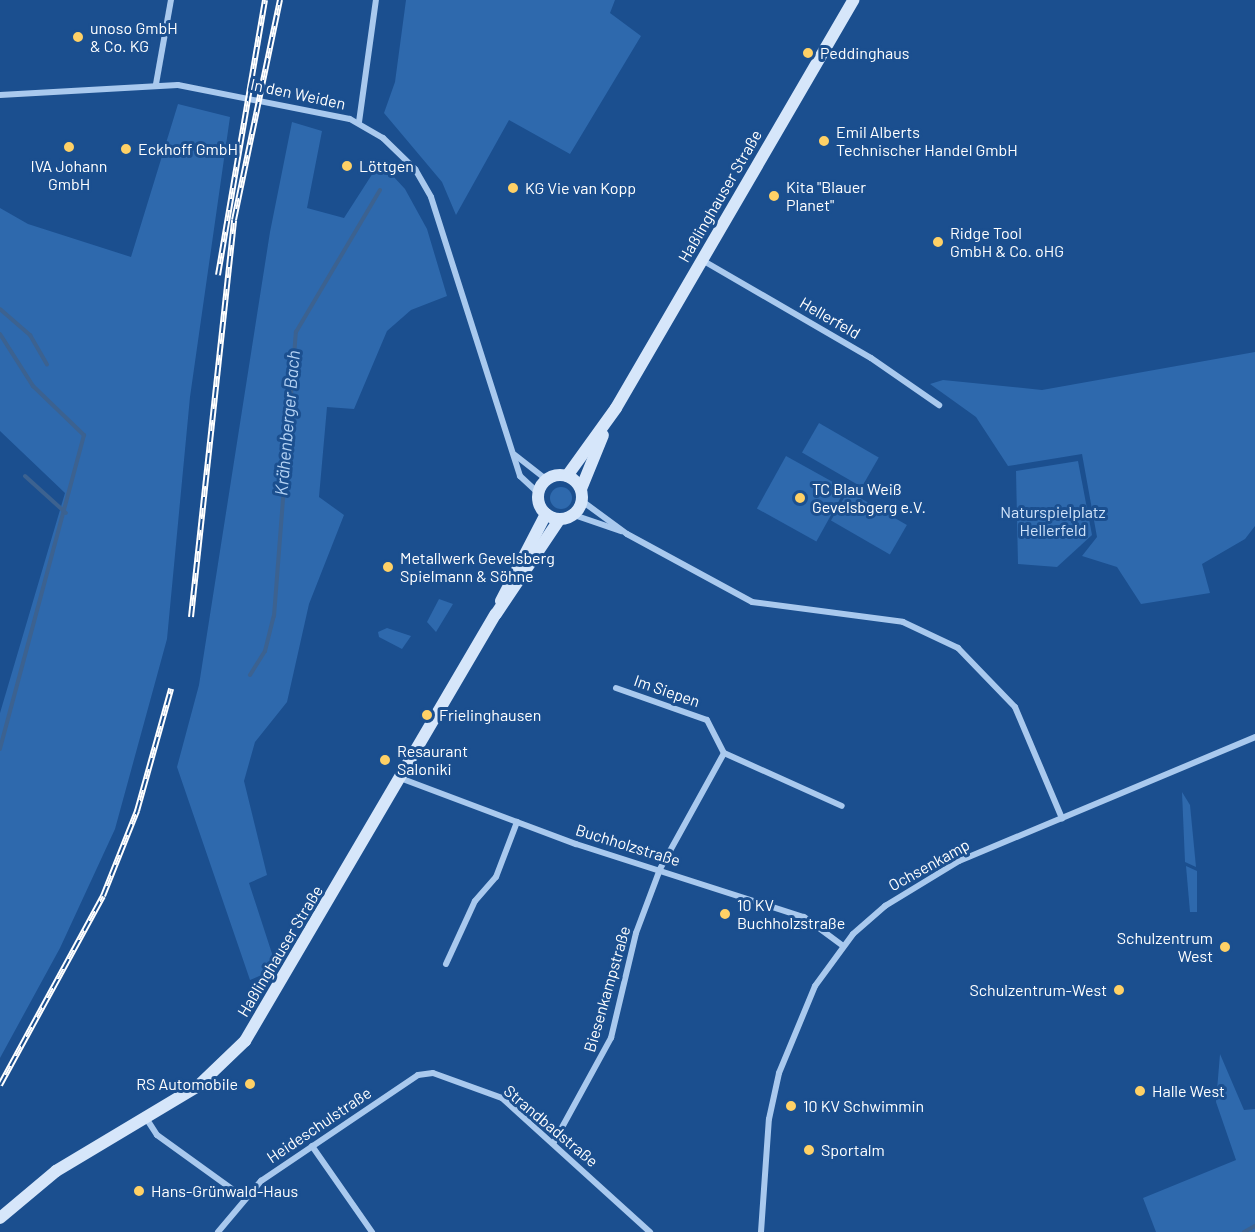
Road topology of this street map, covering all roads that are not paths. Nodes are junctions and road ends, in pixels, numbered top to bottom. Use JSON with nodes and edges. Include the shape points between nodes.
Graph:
{"nodes":[{"id":1,"x":171,"y":0,"type":"edge"},
{"id":2,"x":376,"y":0,"type":"edge"},
{"id":3,"x":853,"y":0,"type":"edge"},
{"id":4,"x":156,"y":84,"type":"junction"},
{"id":5,"x":0,"y":95,"type":"edge"},
{"id":6,"x":359,"y":122,"type":"junction"},
{"id":7,"x":702,"y":260,"type":"junction"},
{"id":8,"x":939,"y":405,"type":"dead end"},
{"id":9,"x":616,"y":408,"type":"junction"},
{"id":10,"x":515,"y":454,"type":"junction"},
{"id":11,"x":567,"y":476,"type":"junction"},
{"id":12,"x":547,"y":480,"type":"junction"},
{"id":13,"x":538,"y":493,"type":"junction"},
{"id":14,"x":582,"y":495,"type":"junction"},
{"id":15,"x":546,"y":514,"type":"junction"},
{"id":16,"x":574,"y":515,"type":"junction"},
{"id":17,"x":559,"y":520,"type":"junction"},
{"id":18,"x":627,"y":534,"type":"junction"},
{"id":19,"x":496,"y":614,"type":"junction"},
{"id":20,"x":616,"y":688,"type":"dead end"},
{"id":21,"x":1255,"y":737,"type":"edge"},
{"id":22,"x":724,"y":753,"type":"junction"},
{"id":23,"x":400,"y":778,"type":"junction"},
{"id":24,"x":842,"y":806,"type":"dead end"},
{"id":25,"x":1062,"y":818,"type":"junction"},
{"id":26,"x":517,"y":822,"type":"junction"},
{"id":27,"x":660,"y":869,"type":"junction"},
{"id":28,"x":843,"y":946,"type":"junction"},
{"id":29,"x":446,"y":964,"type":"dead end"},
{"id":30,"x":418,"y":1076,"type":"joint"},
{"id":31,"x":146,"y":1118,"type":"junction"},
{"id":32,"x":554,"y":1142,"type":"junction"},
{"id":33,"x":312,"y":1146,"type":"junction"},
{"id":34,"x":243,"y":1197,"type":"junction"},
{"id":35,"x":0,"y":1218,"type":"edge"},
{"id":36,"x":218,"y":1232,"type":"edge"},
{"id":37,"x":372,"y":1232,"type":"edge"},
{"id":38,"x":650,"y":1232,"type":"edge"},
{"id":39,"x":760,"y":1232,"type":"edge"}],
"edges":[{"from":1,"to":4,"type":"street"},
{"from":2,"to":6,"type":"street"},
{"from":3,"to":7,"type":"main road","name":"Haßlinghauser Straße"},
{"from":4,"to":5,"type":"street","name":"In den Weiden"},
{"from":4,"to":6,"type":"street","name":"In den Weiden"},
{"from":6,"to":10,"type":"street","name":"In den Weiden","via":[[397,149],[431,197]]},
{"from":7,"to":8,"type":"street","name":"Hellerfeld","via":[[871,358]]},
{"from":7,"to":9,"type":"main road","name":"Haßlinghauser Straße"},
{"from":9,"to":11,"type":"main road","name":"Haßlinghauser Straße"},
{"from":9,"to":14,"type":"main road","name":"Haßlinghauser Straße"},
{"from":10,"to":12,"type":"street"},
{"from":10,"to":13,"type":"street","name":"In den Weiden","via":[[520,476]]},
{"from":11,"to":12,"type":"main road"},
{"from":11,"to":14,"type":"main road"},
{"from":12,"to":13,"type":"main road"},
{"from":13,"to":15,"type":"main road"},
{"from":14,"to":16,"type":"main road"},
{"from":14,"to":18,"type":"street"},
{"from":15,"to":17,"type":"main road"},
{"from":15,"to":19,"type":"main road","name":"Haßlinghauser Straße"},
{"from":16,"to":17,"type":"main road"},
{"from":16,"to":18,"type":"street"},
{"from":17,"to":19,"type":"main road","name":"Haßlinghauser Straße"},
{"from":18,"to":25,"type":"street","via":[[753,602],[903,622],[958,648],[1015,707]]},
{"from":19,"to":23,"type":"main road","name":"Haßlinghauser Straße"},
{"from":20,"to":22,"type":"street","name":"Im Siepen","via":[[707,720]]},
{"from":21,"to":25,"type":"street","name":"Ochsenkamp"},
{"from":22,"to":24,"type":"street"},
{"from":22,"to":27,"type":"street"},
{"from":23,"to":26,"type":"street","name":"Buchholzstraße"},
{"from":23,"to":31,"type":"main road","name":"Haßlinghauser Straße","via":[[245,1041],[198,1086]]},
{"from":25,"to":28,"type":"street","name":"Ochsenkamp","via":[[918,883]]},
{"from":26,"to":27,"type":"street","name":"Buchholzstraße"},
{"from":26,"to":29,"type":"street","via":[[496,877],[475,901]]},
{"from":27,"to":28,"type":"street","name":"Buchholzstraße","via":[[804,917]]},
{"from":27,"to":32,"type":"street","name":"Biesenkampstraße","via":[[636,933],[611,1038]]},
{"from":28,"to":39,"type":"street","name":"Ochsenkamp","via":[[804,1007],[779,1073],[769,1119]]},
{"from":30,"to":32,"type":"street","name":"Strandbadstraße","via":[[442,1074],[502,1098]]},
{"from":30,"to":33,"type":"street","name":"Heideschulstraße"},
{"from":31,"to":34,"type":"street","via":[[157,1135]]},
{"from":31,"to":35,"type":"main road","name":"Haßlinghauser Straße","via":[[48,1177]]},
{"from":32,"to":38,"type":"street","name":"Strandbadstraße"},
{"from":33,"to":34,"type":"street","name":"Heideschulstraße"},
{"from":33,"to":37,"type":"street"},
{"from":34,"to":36,"type":"street","name":"Heideschulstraße"}]}
